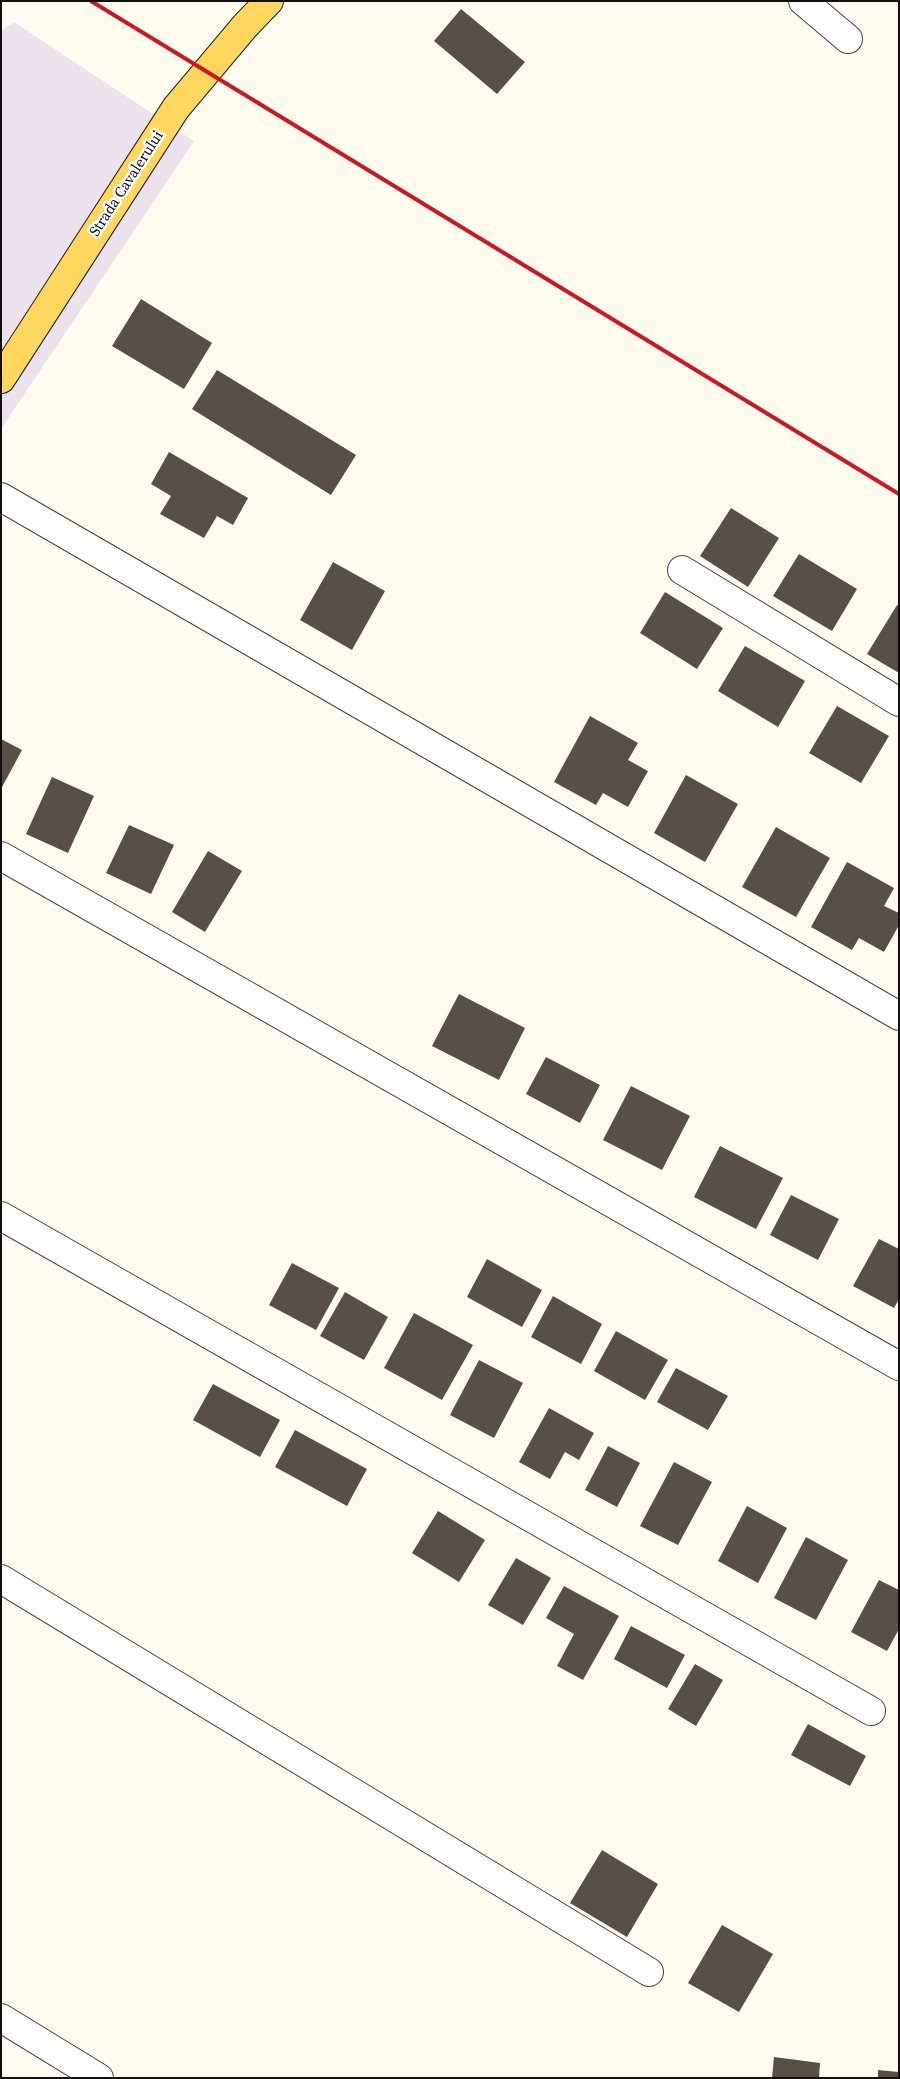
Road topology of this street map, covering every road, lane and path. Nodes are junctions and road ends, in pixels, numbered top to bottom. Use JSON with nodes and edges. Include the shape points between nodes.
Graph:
{"nodes":[{"id":1,"x":269,"y":1,"type":"edge"},
{"id":2,"x":803,"y":1,"type":"edge"},
{"id":3,"x":848,"y":39,"type":"dead end"},
{"id":4,"x":1,"y":379,"type":"edge"},
{"id":5,"x":1,"y":497,"type":"edge"},
{"id":6,"x":682,"y":570,"type":"dead end"},
{"id":7,"x":899,"y":702,"type":"edge"},
{"id":8,"x":1,"y":856,"type":"edge"},
{"id":9,"x":899,"y":1016,"type":"edge"},
{"id":10,"x":1,"y":1216,"type":"edge"},
{"id":11,"x":899,"y":1366,"type":"edge"},
{"id":12,"x":1,"y":1579,"type":"edge"},
{"id":13,"x":871,"y":1711,"type":"dead end"},
{"id":14,"x":649,"y":1972,"type":"dead end"},
{"id":15,"x":1,"y":2018,"type":"edge"},
{"id":16,"x":99,"y":2078,"type":"edge"}],
"edges":[{"from":1,"to":4,"type":"main road","name":"Strada Cavalerului","via":[[176,108]]},
{"from":2,"to":3,"type":"lane"},
{"from":5,"to":9,"type":"lane"},
{"from":6,"to":7,"type":"lane"},
{"from":8,"to":11,"type":"lane"},
{"from":10,"to":13,"type":"lane"},
{"from":12,"to":14,"type":"lane"},
{"from":15,"to":16,"type":"lane"}]}
